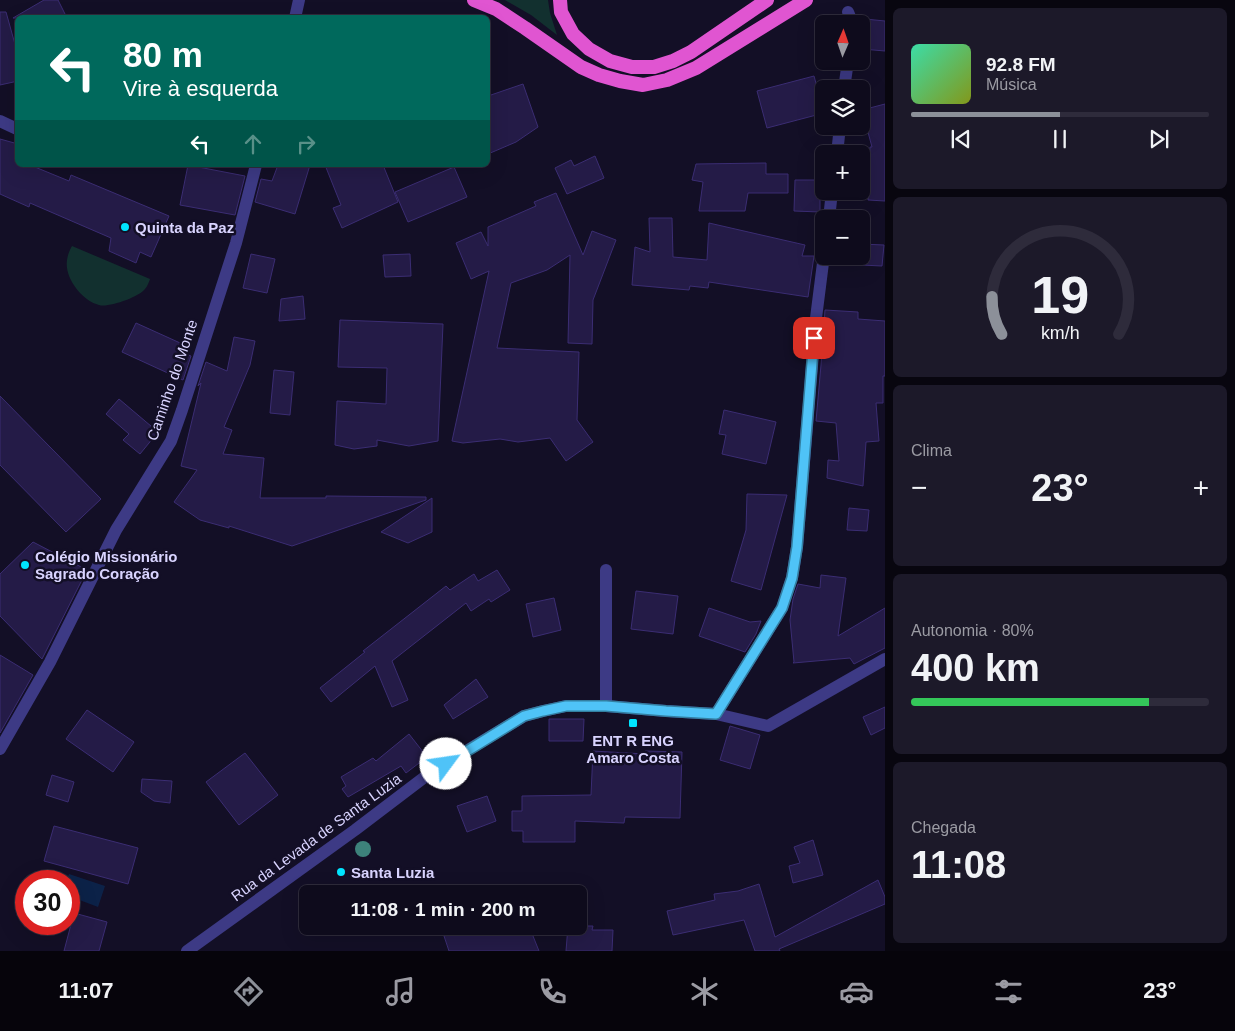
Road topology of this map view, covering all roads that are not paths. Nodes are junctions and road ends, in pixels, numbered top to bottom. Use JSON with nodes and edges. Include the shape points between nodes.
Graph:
{"nodes":[{"id":1,"x":299,"y":0,"type":"edge"},
{"id":2,"x":474,"y":0,"type":"edge"},
{"id":3,"x":560,"y":0,"type":"edge"},
{"id":4,"x":767,"y":0,"type":"edge"},
{"id":5,"x":806,"y":0,"type":"edge"},
{"id":6,"x":296,"y":15,"type":"edge"},
{"id":7,"x":0,"y":121,"type":"edge"},
{"id":8,"x":15,"y":128,"type":"edge"},
{"id":9,"x":255,"y":167,"type":"edge"},
{"id":10,"x":823,"y":265,"type":"edge"},
{"id":11,"x":606,"y":570,"type":"dead end"},
{"id":12,"x":885,"y":658,"type":"edge"},
{"id":13,"x":606,"y":706,"type":"junction"},
{"id":14,"x":716,"y":714,"type":"junction"},
{"id":15,"x":0,"y":749,"type":"edge"},
{"id":16,"x":187,"y":951,"type":"edge"}],
"edges":[{"from":1,"to":6,"type":"street"},
{"from":2,"to":5,"type":"highway","via":[[496,9],[580,67],[643,85],[696,68]]},
{"from":3,"to":4,"type":"highway","via":[[561,12],[572,34],[589,49],[610,61],[632,67],[654,67],[692,52]]},
{"from":7,"to":8,"type":"street"},
{"from":9,"to":15,"type":"street","name":"Caminho do Monte","via":[[236,243],[171,441],[116,530],[50,662]]},
{"from":10,"to":14,"type":"street","via":[[792,578],[782,608]]},
{"from":11,"to":13,"type":"street"},
{"from":12,"to":14,"type":"street","name":"Rua da Levada de Santa Luzia","via":[[768,726]]},
{"from":13,"to":14,"type":"street","name":"Rua da Levada de Santa Luzia"},
{"from":13,"to":16,"type":"street","name":"Rua da Levada de Santa Luzia","via":[[566,706],[524,716],[430,773]]}]}
